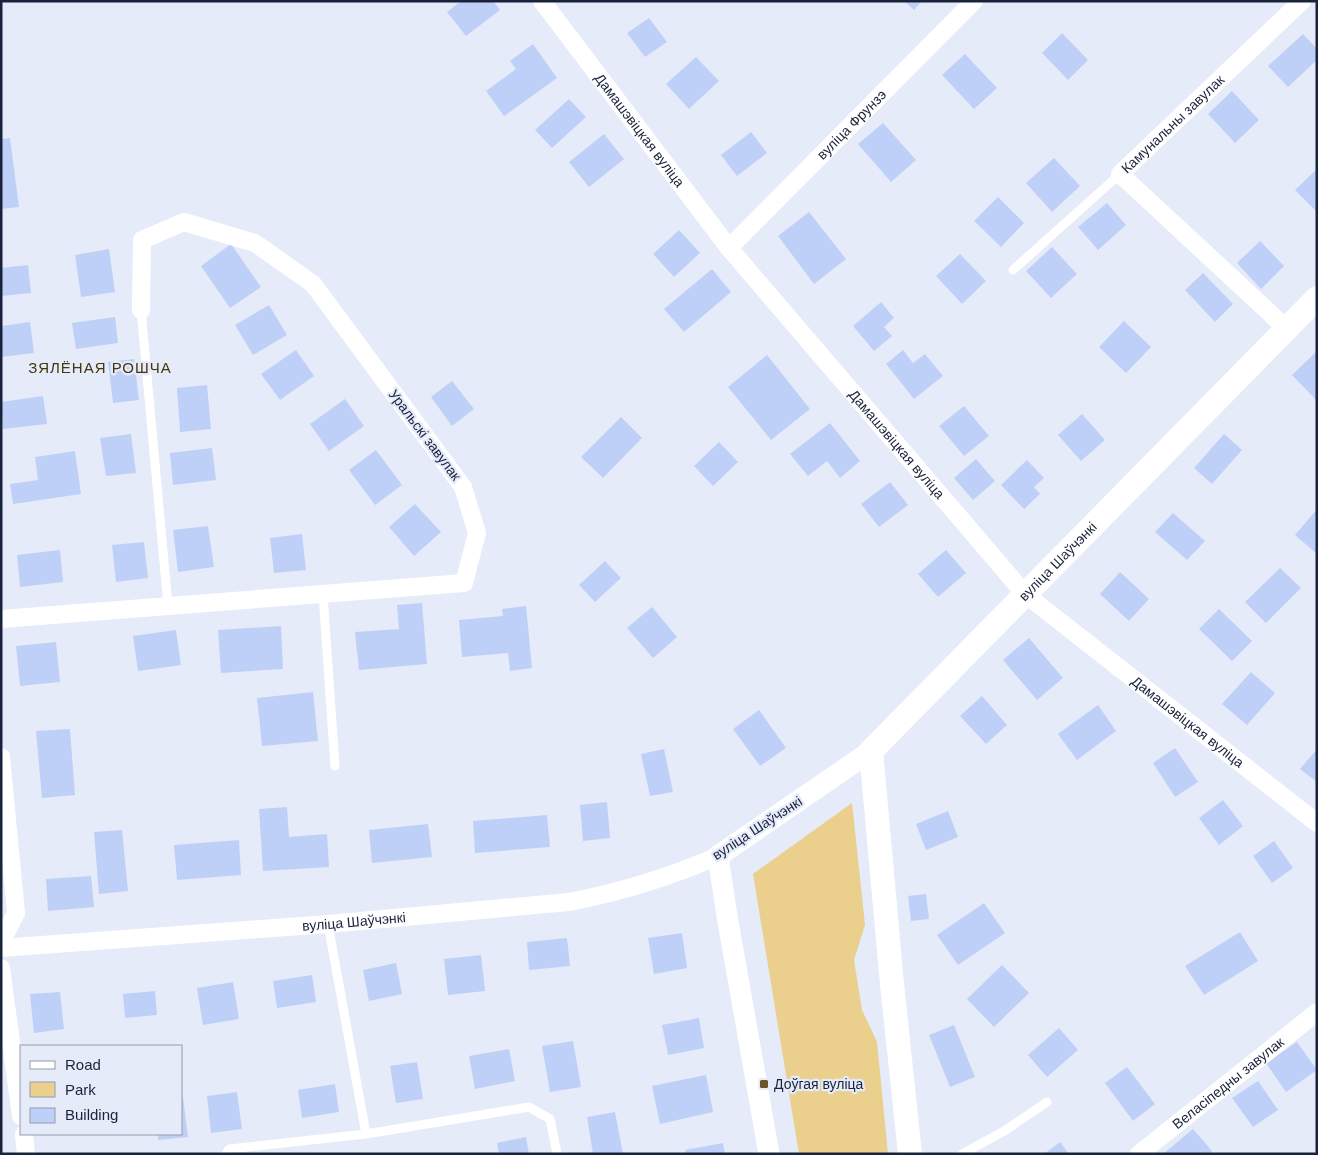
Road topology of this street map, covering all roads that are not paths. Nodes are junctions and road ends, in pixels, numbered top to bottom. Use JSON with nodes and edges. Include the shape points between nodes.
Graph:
{"nodes":[{"id":1,"x":542,"y":1,"type":"edge"},
{"id":2,"x":974,"y":1,"type":"edge"},
{"id":3,"x":1302,"y":1,"type":"edge"},
{"id":4,"x":1120,"y":174,"type":"junction"},
{"id":5,"x":729,"y":248,"type":"junction"},
{"id":6,"x":1013,"y":270,"type":"dead end"},
{"id":7,"x":1313,"y":309,"type":"edge"},
{"id":8,"x":141,"y":310,"type":"joint"},
{"id":9,"x":1286,"y":328,"type":"junction"},
{"id":10,"x":323,"y":594,"type":"junction"},
{"id":11,"x":1025,"y":594,"type":"junction"},
{"id":12,"x":168,"y":606,"type":"junction"},
{"id":13,"x":1,"y":619,"type":"edge"},
{"id":14,"x":871,"y":751,"type":"junction"},
{"id":15,"x":1,"y":757,"type":"edge"},
{"id":16,"x":335,"y":766,"type":"dead end"},
{"id":17,"x":1317,"y":823,"type":"edge"},
{"id":18,"x":718,"y":856,"type":"junction"},
{"id":19,"x":328,"y":924,"type":"junction"},
{"id":20,"x":1,"y":943,"type":"edge"},
{"id":21,"x":1,"y":948,"type":"edge"},
{"id":22,"x":1,"y":968,"type":"edge"},
{"id":23,"x":1317,"y":1012,"type":"edge"},
{"id":24,"x":1047,"y":1102,"type":"dead end"},
{"id":25,"x":20,"y":1109,"type":"edge"},
{"id":26,"x":366,"y":1134,"type":"junction"},
{"id":27,"x":24,"y":1135,"type":"edge"},
{"id":28,"x":1144,"y":1152,"type":"edge"},
{"id":29,"x":26,"y":1154,"type":"edge"},
{"id":30,"x":226,"y":1154,"type":"edge"},
{"id":31,"x":557,"y":1154,"type":"edge"},
{"id":32,"x":769,"y":1154,"type":"edge"},
{"id":33,"x":910,"y":1154,"type":"edge"},
{"id":34,"x":962,"y":1154,"type":"edge"}],
"edges":[{"from":1,"to":5,"type":"street","name":"Дамашэвіцкая вуліца"},
{"from":2,"to":5,"type":"street","name":"вуліца Фрунзэ"},
{"from":3,"to":4,"type":"street","name":"Камунальны завулак"},
{"from":4,"to":6,"type":"lane"},
{"from":4,"to":9,"type":"street","name":"Камунальны завулак"},
{"from":5,"to":11,"type":"street","name":"Дамашэвіцкая вуліца"},
{"from":7,"to":9,"type":"main road","name":"вуліца Шаўчэнкі"},
{"from":8,"to":10,"type":"street","name":"Уральскі завулак","via":[[142,240],[184,222],[255,243],[312,284],[464,487],[477,533],[464,583]]},
{"from":8,"to":12,"type":"lane"},
{"from":9,"to":11,"type":"main road","name":"вуліца Шаўчэнкі"},
{"from":10,"to":12,"type":"street","name":"Уральскі завулак"},
{"from":10,"to":16,"type":"lane"},
{"from":11,"to":14,"type":"main road","name":"вуліца Шаўчэнкі"},
{"from":11,"to":17,"type":"street","name":"Дамашэвіцкая вуліца"},
{"from":12,"to":13,"type":"street","name":"Уральскі завулак"},
{"from":14,"to":18,"type":"street","name":"вуліца Шаўчэнкі"},
{"from":14,"to":33,"type":"main road"},
{"from":15,"to":20,"type":"street","via":[[16,913]]},
{"from":18,"to":19,"type":"street","name":"вуліца Шаўчэнкі","via":[[678,873],[569,902]]},
{"from":18,"to":32,"type":"street"},
{"from":19,"to":21,"type":"street","name":"вуліца Шаўчэнкі"},
{"from":19,"to":26,"type":"lane"},
{"from":22,"to":25,"type":"street"},
{"from":23,"to":28,"type":"street","name":"Веласіпедны завулак"},
{"from":24,"to":34,"type":"lane"},
{"from":26,"to":30,"type":"lane","via":[[229,1149]]},
{"from":26,"to":31,"type":"lane","via":[[530,1107],[550,1119]]},
{"from":27,"to":29,"type":"street"}]}
